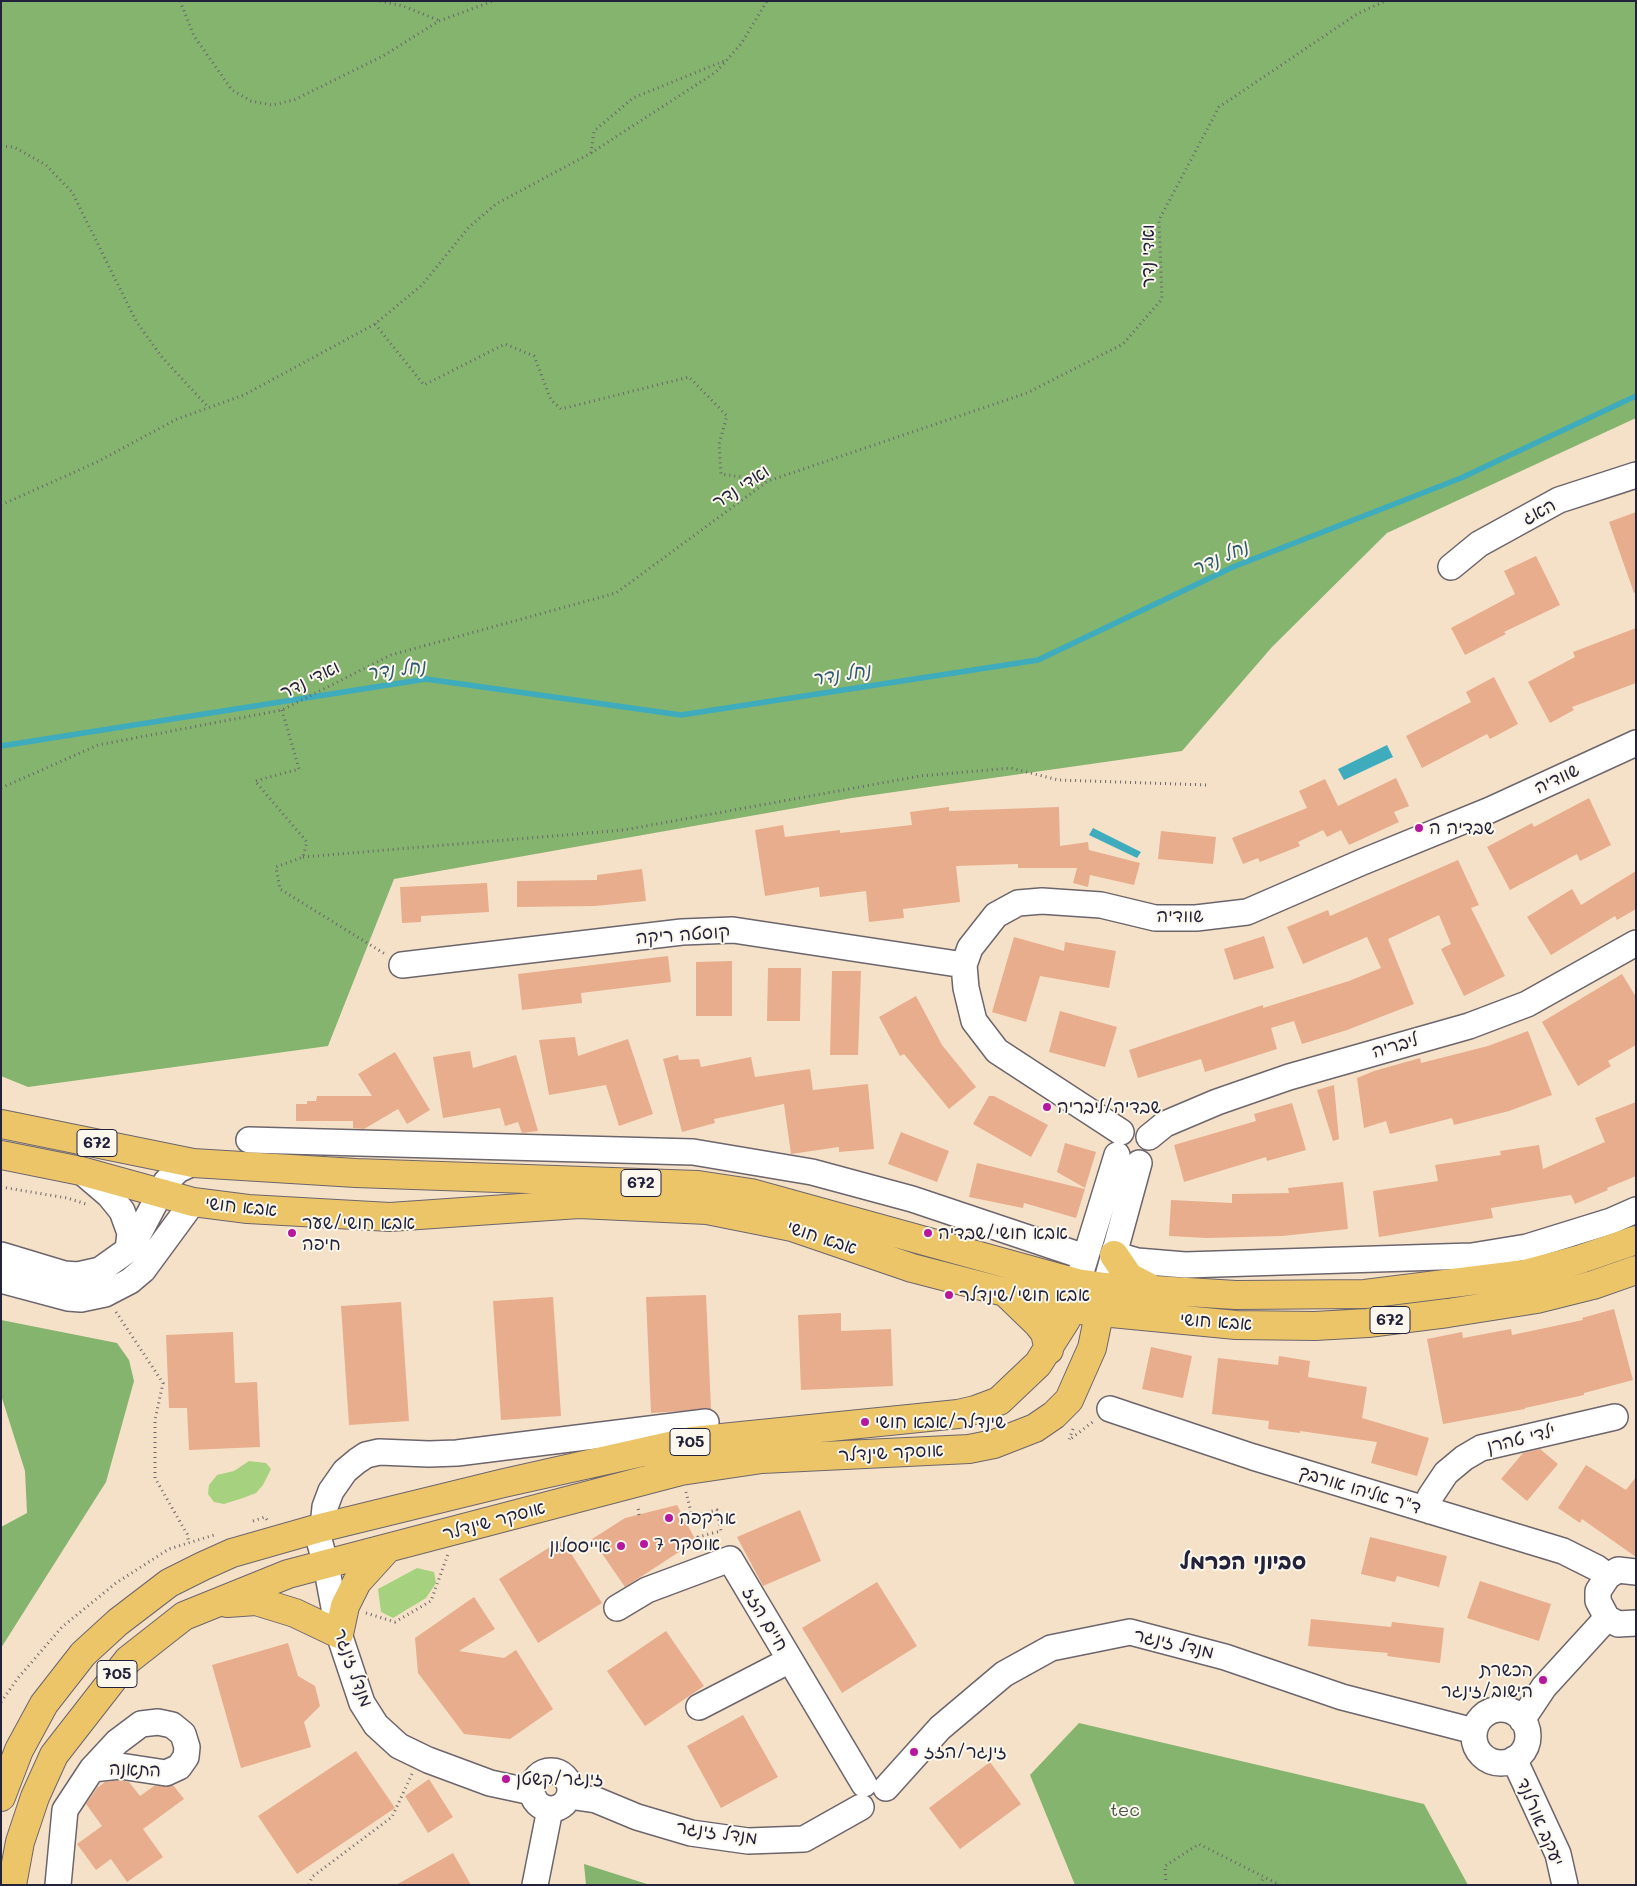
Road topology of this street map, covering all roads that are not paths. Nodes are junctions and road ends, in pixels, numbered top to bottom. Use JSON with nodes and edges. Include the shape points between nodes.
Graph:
{"nodes":[{"id":1,"x":1636,"y":475,"type":"edge"},
{"id":2,"x":1451,"y":566,"type":"dead end"},
{"id":3,"x":1636,"y":743,"type":"edge"},
{"id":4,"x":1636,"y":943,"type":"edge"},
{"id":5,"x":402,"y":965,"type":"road end"},
{"id":6,"x":964,"y":965,"type":"junction"},
{"id":7,"x":1,"y":1124,"type":"edge"},
{"id":8,"x":249,"y":1140,"type":"dead end"},
{"id":9,"x":1126,"y":1150,"type":"junction"},
{"id":10,"x":1,"y":1155,"type":"edge"},
{"id":11,"x":194,"y":1163,"type":"junction"},
{"id":12,"x":81,"y":1172,"type":"junction"},
{"id":13,"x":159,"y":1193,"type":"junction"},
{"id":14,"x":193,"y":1202,"type":"junction"},
{"id":15,"x":1636,"y":1210,"type":"edge"},
{"id":16,"x":1636,"y":1240,"type":"edge"},
{"id":17,"x":128,"y":1250,"type":"junction"},
{"id":18,"x":1114,"y":1252,"type":"junction"},
{"id":19,"x":1,"y":1255,"type":"edge"},
{"id":20,"x":1085,"y":1257,"type":"junction"},
{"id":21,"x":1636,"y":1270,"type":"edge"},
{"id":22,"x":1,"y":1280,"type":"edge"},
{"id":23,"x":1151,"y":1289,"type":"junction"},
{"id":24,"x":1008,"y":1295,"type":"junction"},
{"id":25,"x":1074,"y":1296,"type":"junction"},
{"id":26,"x":1102,"y":1300,"type":"junction"},
{"id":27,"x":1140,"y":1316,"type":"junction"},
{"id":28,"x":1092,"y":1348,"type":"junction"},
{"id":29,"x":1049,"y":1350,"type":"junction"},
{"id":30,"x":1110,"y":1409,"type":"dead end"},
{"id":31,"x":1615,"y":1417,"type":"dead end"},
{"id":32,"x":706,"y":1422,"type":"dead end"},
{"id":33,"x":1430,"y":1511,"type":"junction"},
{"id":34,"x":316,"y":1529,"type":"junction"},
{"id":35,"x":387,"y":1550,"type":"junction"},
{"id":36,"x":326,"y":1565,"type":"junction"},
{"id":37,"x":1636,"y":1572,"type":"edge"},
{"id":38,"x":1608,"y":1576,"type":"junction"},
{"id":39,"x":210,"y":1604,"type":"junction"},
{"id":40,"x":617,"y":1608,"type":"dead end"},
{"id":41,"x":1607,"y":1618,"type":"junction"},
{"id":42,"x":1636,"y":1623,"type":"edge"},
{"id":43,"x":339,"y":1634,"type":"junction"},
{"id":44,"x":790,"y":1660,"type":"junction"},
{"id":45,"x":699,"y":1707,"type":"dead end"},
{"id":46,"x":1522,"y":1720,"type":"junction"},
{"id":47,"x":1474,"y":1731,"type":"junction"},
{"id":48,"x":1514,"y":1759,"type":"junction"},
{"id":49,"x":92,"y":1769,"type":"dead end"},
{"id":50,"x":532,"y":1792,"type":"junction"},
{"id":51,"x":870,"y":1793,"type":"junction"},
{"id":52,"x":1,"y":1796,"type":"edge"},
{"id":53,"x":560,"y":1802,"type":"junction"},
{"id":54,"x":12,"y":1885,"type":"edge"},
{"id":55,"x":58,"y":1885,"type":"edge"},
{"id":56,"x":535,"y":1885,"type":"edge"},
{"id":57,"x":1565,"y":1885,"type":"edge"}],
"edges":[{"from":1,"to":2,"type":"street","name":"האג","via":[[1559,500],[1479,544]]},
{"from":3,"to":6,"type":"street","name":"שוודיה","via":[[1490,810],[1247,912],[1196,918],[1155,918],[1100,905],[1042,901],[1018,903],[996,915],[970,948]]},
{"from":4,"to":9,"type":"street","name":"ליבריה","via":[[1527,1004],[1469,1026],[1289,1077],[1165,1124],[1149,1137],[1136,1128]]},
{"from":5,"to":6,"type":"street","name":"קוסטה ריקה","via":[[682,932],[733,930]]},
{"from":6,"to":9,"type":"street","via":[[974,1021],[997,1051]]},
{"from":7,"to":11,"type":"main road","name":"אבא חושי","number":"672"},
{"from":8,"to":20,"type":"street","via":[[693,1152],[812,1172],[912,1199]]},
{"from":9,"to":18,"type":"street"},
{"from":9,"to":20,"type":"street"},
{"from":10,"to":12,"type":"main road","name":"אבא חושי","number":"672"},
{"from":11,"to":13,"type":"street","via":[[172,1175]]},
{"from":11,"to":25,"type":"main road","name":"אבא חושי","number":"672","via":[[356,1173],[698,1185],[751,1193]]},
{"from":12,"to":13,"type":"main road","name":"אבא חושי","number":"672"},
{"from":12,"to":17,"type":"street","via":[[109,1195],[122,1211],[130,1233]]},
{"from":13,"to":14,"type":"main road","name":"אבא חושי","number":"672"},
{"from":13,"to":17,"type":"street"},
{"from":14,"to":22,"type":"street","via":[[143,1270],[106,1294],[68,1298]]},
{"from":14,"to":24,"type":"main road","name":"אבא חושי","number":"672","via":[[257,1210],[390,1217],[579,1204],[707,1210],[792,1227],[912,1268]]},
{"from":15,"to":18,"type":"street","via":[[1527,1247],[1472,1256],[1185,1265],[1137,1261]]},
{"from":16,"to":23,"type":"main road","name":"אבא חושי","number":"672","via":[[1525,1274],[1365,1294],[1282,1296]]},
{"from":17,"to":19,"type":"street","via":[[100,1270],[78,1275],[64,1274]]},
{"from":18,"to":23,"type":"main road","via":[[1129,1277]]},
{"from":18,"to":26,"type":"street"},
{"from":20,"to":25,"type":"street"},
{"from":21,"to":27,"type":"main road","name":"אבא חושי","number":"672","via":[[1537,1299],[1368,1323],[1236,1325]]},
{"from":23,"to":26,"type":"main road","name":"אבא חושי","number":"672"},
{"from":24,"to":25,"type":"main road","name":"אבא חושי","number":"672"},
{"from":24,"to":29,"type":"main road","via":[[1045,1333]]},
{"from":25,"to":26,"type":"main road","name":"אבא חושי","number":"672"},
{"from":25,"to":29,"type":"main road","name":"אוסקר שינדלר","number":"705"},
{"from":26,"to":27,"type":"main road","name":"אבא חושי","number":"672"},
{"from":26,"to":28,"type":"main road","name":"אוסקר שינדלר"},
{"from":27,"to":28,"type":"main road","name":"אוסקר שינדלר","number":"705","via":[[1111,1328]]},
{"from":28,"to":35,"type":"main road","name":"אוסקר שינדלר","number":"705","via":[[1069,1400],[1054,1415],[1035,1428],[994,1444],[969,1449],[762,1459],[682,1488],[454,1532]]},
{"from":29,"to":34,"type":"main road","name":"אוסקר שינדלר","number":"705","via":[[999,1401],[958,1414],[692,1441],[504,1482]]},
{"from":30,"to":33,"type":"street","name":"ד\"ר אליהו אורבך","via":[[1252,1457]]},
{"from":31,"to":33,"type":"street","name":"ילדי טהרן","via":[[1481,1448],[1446,1473],[1430,1497]]},
{"from":32,"to":34,"type":"street","via":[[457,1453],[379,1452],[366,1455],[338,1480],[325,1507],[323,1527]]},
{"from":33,"to":38,"type":"street","name":"ד\"ר אליהו אורבך","via":[[1563,1551]]},
{"from":34,"to":36,"type":"street","name":"מנדל זינגר"},
{"from":34,"to":52,"type":"main road","name":"אוסקר שינדלר","number":"705","via":[[232,1553],[203,1566],[169,1583],[118,1622],[83,1654],[44,1704],[18,1750]]},
{"from":35,"to":36,"type":"main road","name":"אוסקר שינדלר","number":"705"},
{"from":35,"to":43,"type":"main road","via":[[357,1582],[345,1606]]},
{"from":36,"to":39,"type":"main road","name":"אוסקר שינדלר","number":"705","via":[[288,1574]]},
{"from":36,"to":43,"type":"street","name":"מנדל זינגר"},
{"from":37,"to":38,"type":"street","via":[[1618,1570]]},
{"from":38,"to":41,"type":"street","via":[[1598,1591],[1598,1601]]},
{"from":39,"to":43,"type":"main road","via":[[256,1601],[295,1613]]},
{"from":39,"to":54,"type":"main road","name":"אוסקר שינדלר","number":"705","via":[[184,1616],[128,1660],[54,1755],[20,1842]]},
{"from":40,"to":44,"type":"street","name":"חיים הזז","via":[[647,1590],[730,1559]]},
{"from":41,"to":42,"type":"street","via":[[1618,1624]]},
{"from":41,"to":46,"type":"street","via":[[1544,1687]]},
{"from":43,"to":50,"type":"street","name":"מנדל זינגר","via":[[362,1703],[376,1724],[399,1746],[490,1783]]},
{"from":44,"to":45,"type":"street"},
{"from":44,"to":51,"type":"street","name":"חיים הזז"},
{"from":46,"to":47,"type":"street","via":[[1508,1710],[1490,1711],[1477,1723]]},
{"from":46,"to":48,"type":"street","via":[[1526,1728],[1526,1746]]},
{"from":47,"to":48,"type":"street","via":[[1474,1740],[1482,1755],[1497,1763]]},
{"from":47,"to":51,"type":"street","name":"מנדל זינגר","via":[[1342,1698],[1226,1656],[1130,1632],[1051,1648],[1004,1674]]},
{"from":48,"to":57,"type":"street","name":"יעקב אורלנד","via":[[1558,1854]]},
{"from":49,"to":55,"type":"street","name":"התאנה","via":[[65,1810]]},
{"from":50,"to":53,"type":"street","via":[[536,1802]]},
{"from":50,"to":53,"type":"street","via":[[539,1776],[556,1772],[568,1784]]},
{"from":51,"to":53,"type":"street","name":"מנדל זינגר","via":[[804,1839],[748,1841],[691,1833],[637,1817],[596,1800]]},
{"from":53,"to":56,"type":"street"}]}
